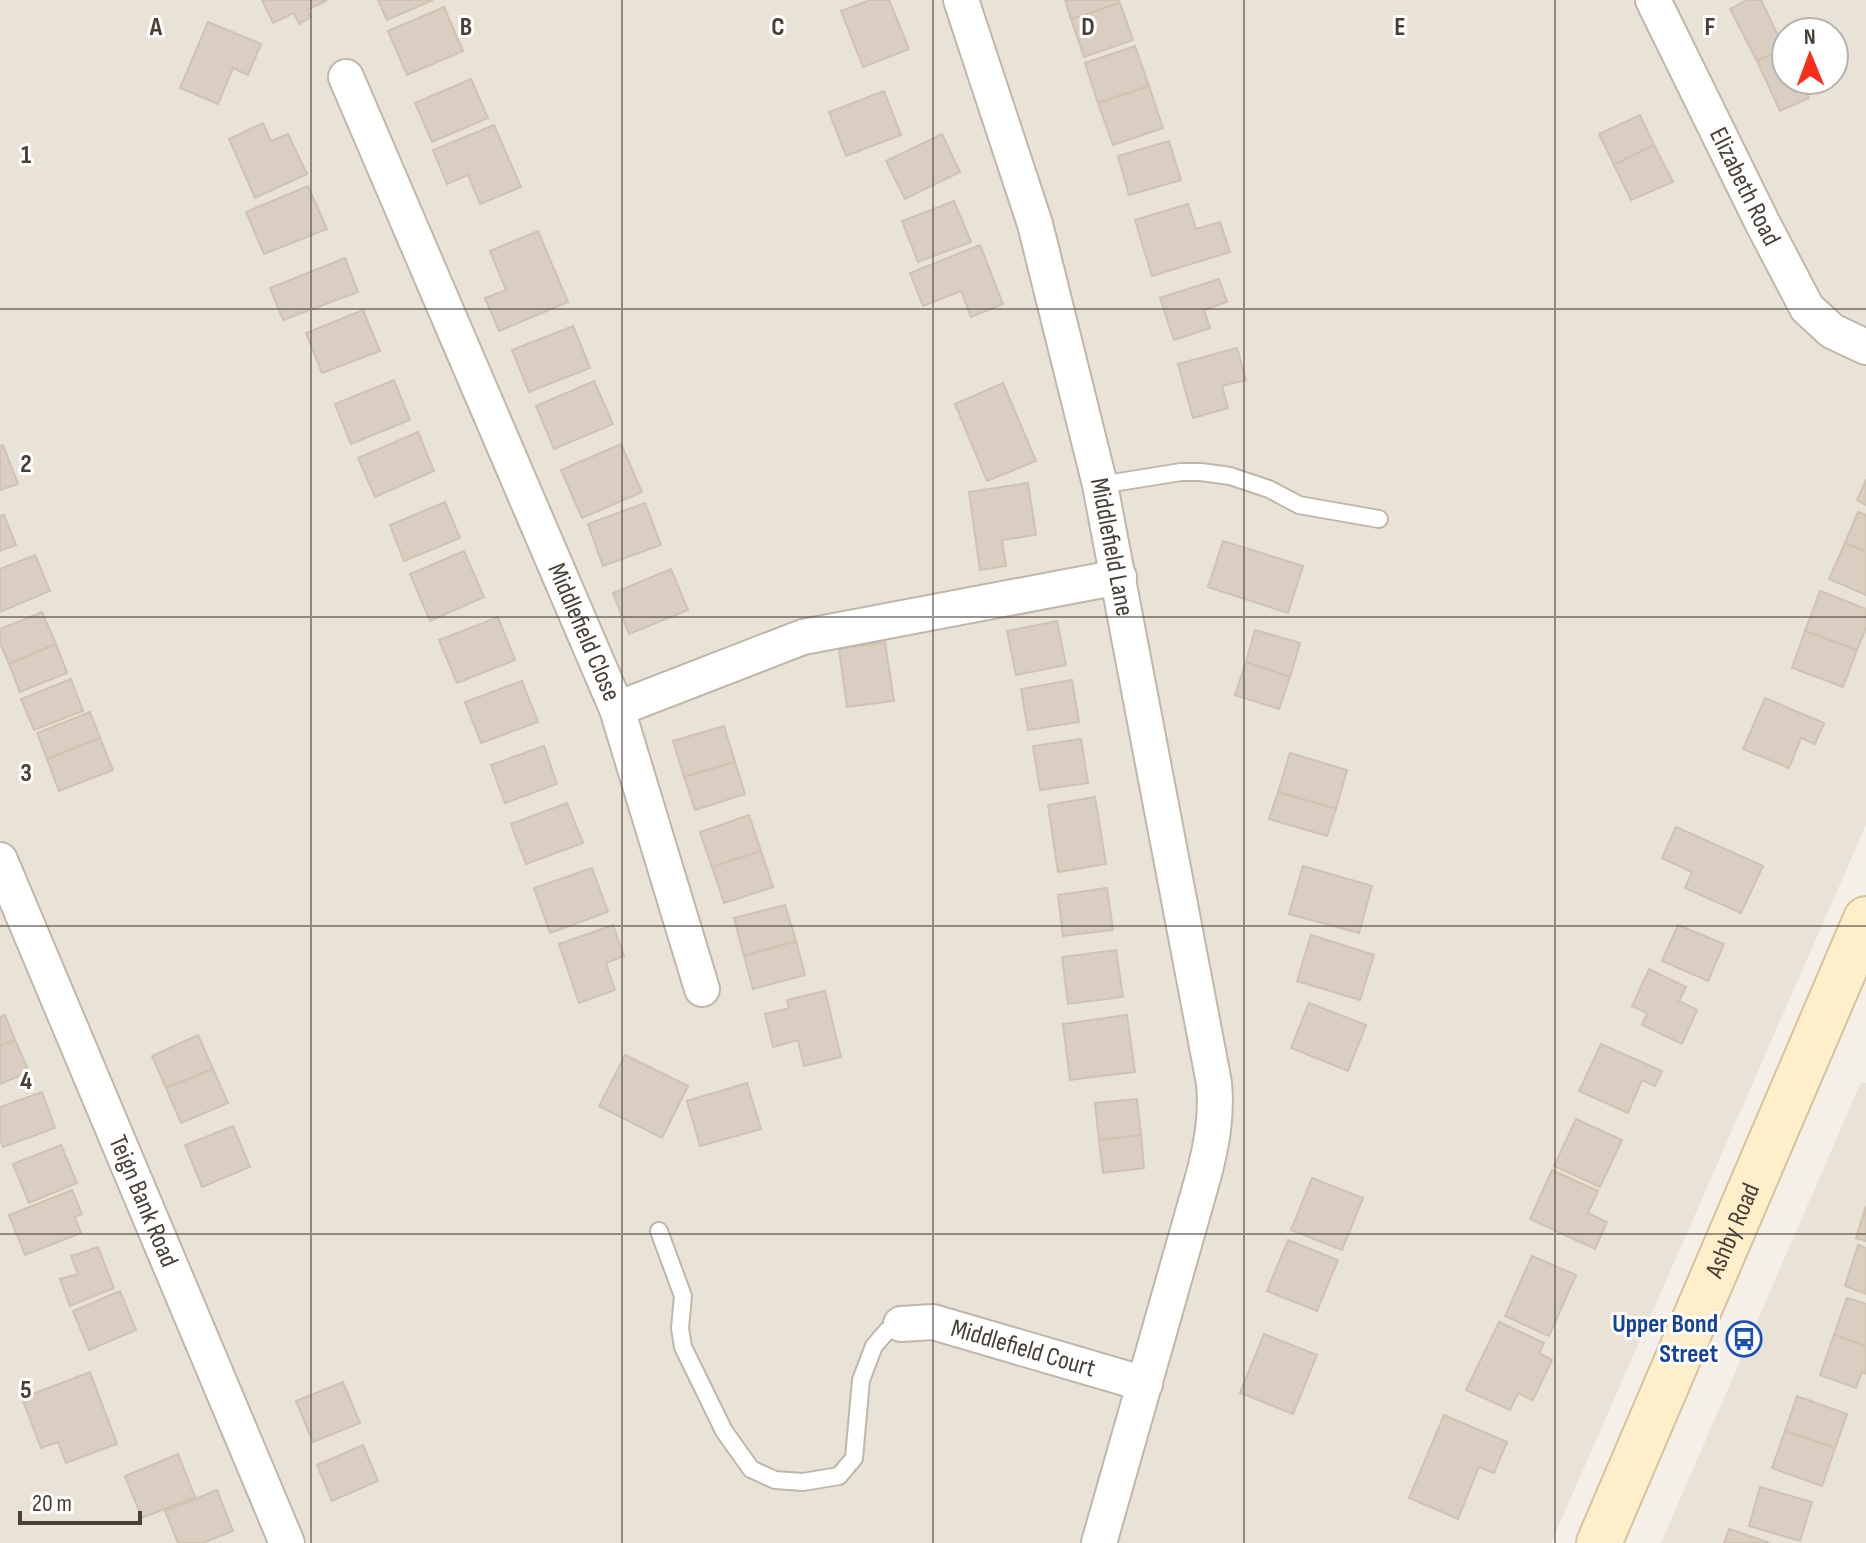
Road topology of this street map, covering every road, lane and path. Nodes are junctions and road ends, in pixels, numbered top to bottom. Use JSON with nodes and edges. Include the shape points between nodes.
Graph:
{"nodes":[{"id":1,"x":961,"y":0,"type":"edge"},
{"id":2,"x":1653,"y":0,"type":"edge"},
{"id":3,"x":346,"y":77,"type":"dead end"},
{"id":4,"x":1866,"y":347,"type":"edge"},
{"id":5,"x":1100,"y":485,"type":"junction"},
{"id":6,"x":1379,"y":519,"type":"dead end"},
{"id":7,"x":1119,"y":577,"type":"junction"},
{"id":8,"x":617,"y":709,"type":"junction"},
{"id":9,"x":0,"y":860,"type":"edge"},
{"id":10,"x":1866,"y":919,"type":"edge"},
{"id":11,"x":702,"y":989,"type":"dead end"},
{"id":12,"x":659,"y":1231,"type":"dead end"},
{"id":13,"x":901,"y":1324,"type":"joint"},
{"id":14,"x":1145,"y":1384,"type":"junction"},
{"id":15,"x":287,"y":1543,"type":"edge"},
{"id":16,"x":1099,"y":1543,"type":"edge"},
{"id":17,"x":1599,"y":1543,"type":"edge"}],
"edges":[{"from":1,"to":5,"type":"street","name":"Middlefield Lane","via":[[1035,224]]},
{"from":2,"to":4,"type":"street","name":"Elizabeth Road","via":[[1807,308],[1832,331]]},
{"from":3,"to":8,"type":"street","name":"Middlefield Close"},
{"from":5,"to":6,"type":"lane","via":[[1201,472],[1269,489],[1299,505]]},
{"from":5,"to":7,"type":"street","name":"Middlefield Lane"},
{"from":7,"to":8,"type":"street","name":"Middlefield Close","via":[[803,637]]},
{"from":7,"to":14,"type":"street","name":"Middlefield Lane","via":[[1216,1104],[1213,1139]]},
{"from":8,"to":11,"type":"street"},
{"from":9,"to":15,"type":"street","name":"Teign Bank Road"},
{"from":10,"to":17,"type":"main road","name":"Ashby Road"},
{"from":12,"to":13,"type":"lane","via":[[683,1296],[683,1347],[724,1431],[751,1469],[775,1480],[839,1476],[854,1458],[861,1380],[874,1346]]},
{"from":13,"to":14,"type":"street","name":"Middlefield Court","via":[[933,1322]]},
{"from":14,"to":16,"type":"street","name":"Middlefield Lane"}]}
